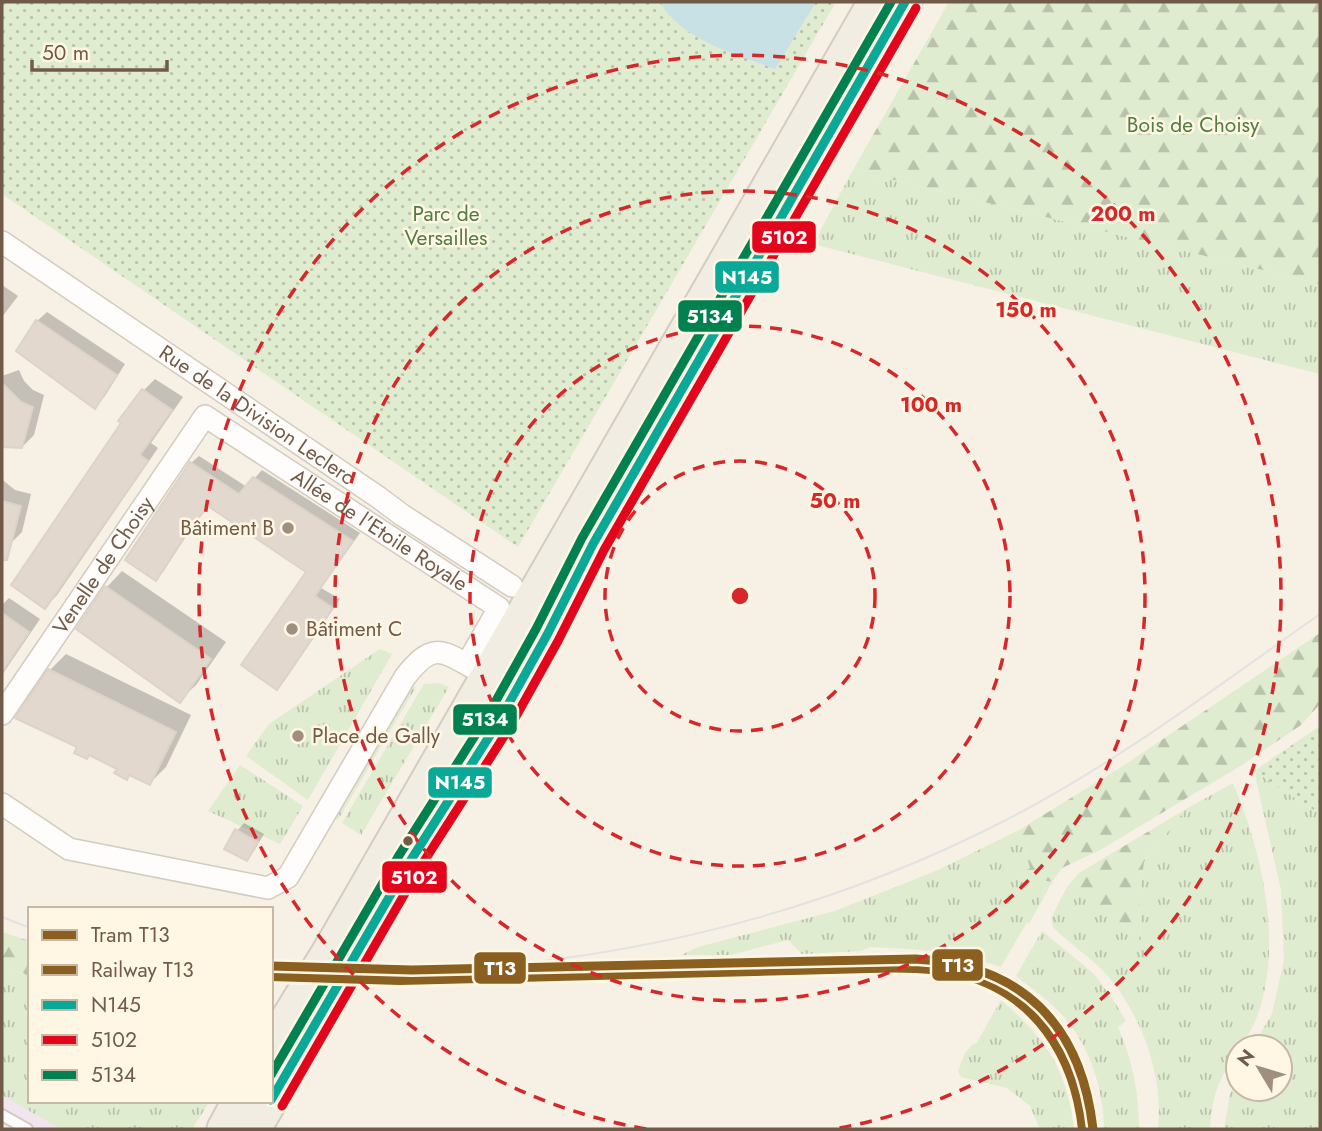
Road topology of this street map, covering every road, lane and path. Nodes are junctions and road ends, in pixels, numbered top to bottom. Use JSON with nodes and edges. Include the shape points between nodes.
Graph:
{"nodes":[{"id":1,"x":875,"y":2,"type":"edge"},
{"id":2,"x":905,"y":2,"type":"edge"},
{"id":3,"x":2,"y":242,"type":"edge"},
{"id":4,"x":205,"y":416,"type":"joint"},
{"id":5,"x":512,"y":586,"type":"dead end"},
{"id":6,"x":492,"y":678,"type":"junction"},
{"id":7,"x":2,"y":715,"type":"edge"},
{"id":8,"x":2,"y":804,"type":"edge"},
{"id":9,"x":345,"y":947,"type":"junction"},
{"id":10,"x":317,"y":996,"type":"junction"},
{"id":11,"x":273,"y":1044,"type":"edge"},
{"id":12,"x":273,"y":1095,"type":"edge"},
{"id":13,"x":235,"y":1103,"type":"edge"},
{"id":14,"x":236,"y":1103,"type":"edge"},
{"id":15,"x":269,"y":1103,"type":"edge"},
{"id":16,"x":2,"y":1115,"type":"edge"},
{"id":17,"x":27,"y":1129,"type":"edge"},
{"id":18,"x":212,"y":1129,"type":"edge"},
{"id":19,"x":224,"y":1129,"type":"edge"},
{"id":20,"x":254,"y":1129,"type":"edge"}],
"edges":[{"from":1,"to":6,"type":"main road"},
{"from":2,"to":6,"type":"main road","via":[[593,544]]},
{"from":3,"to":5,"type":"street","name":"Rue de la Division Leclerc"},
{"from":4,"to":6,"type":"street","name":"Allée de l'Etoile Royale","via":[[499,608]]},
{"from":4,"to":7,"type":"street","name":"Venelle de Choisy"},
{"from":6,"to":8,"type":"street","via":[[441,652],[430,652],[419,660],[288,877],[268,888],[69,849]]},
{"from":6,"to":9,"type":"main road"},
{"from":6,"to":9,"type":"main road","via":[[409,863]]},
{"from":9,"to":10,"type":"main road"},
{"from":10,"to":11,"type":"main road"},
{"from":10,"to":12,"type":"main road"},
{"from":13,"to":18,"type":"lane"},
{"from":14,"to":19,"type":"main road"},
{"from":15,"to":20,"type":"main road"},
{"from":16,"to":17,"type":"lane"}]}
